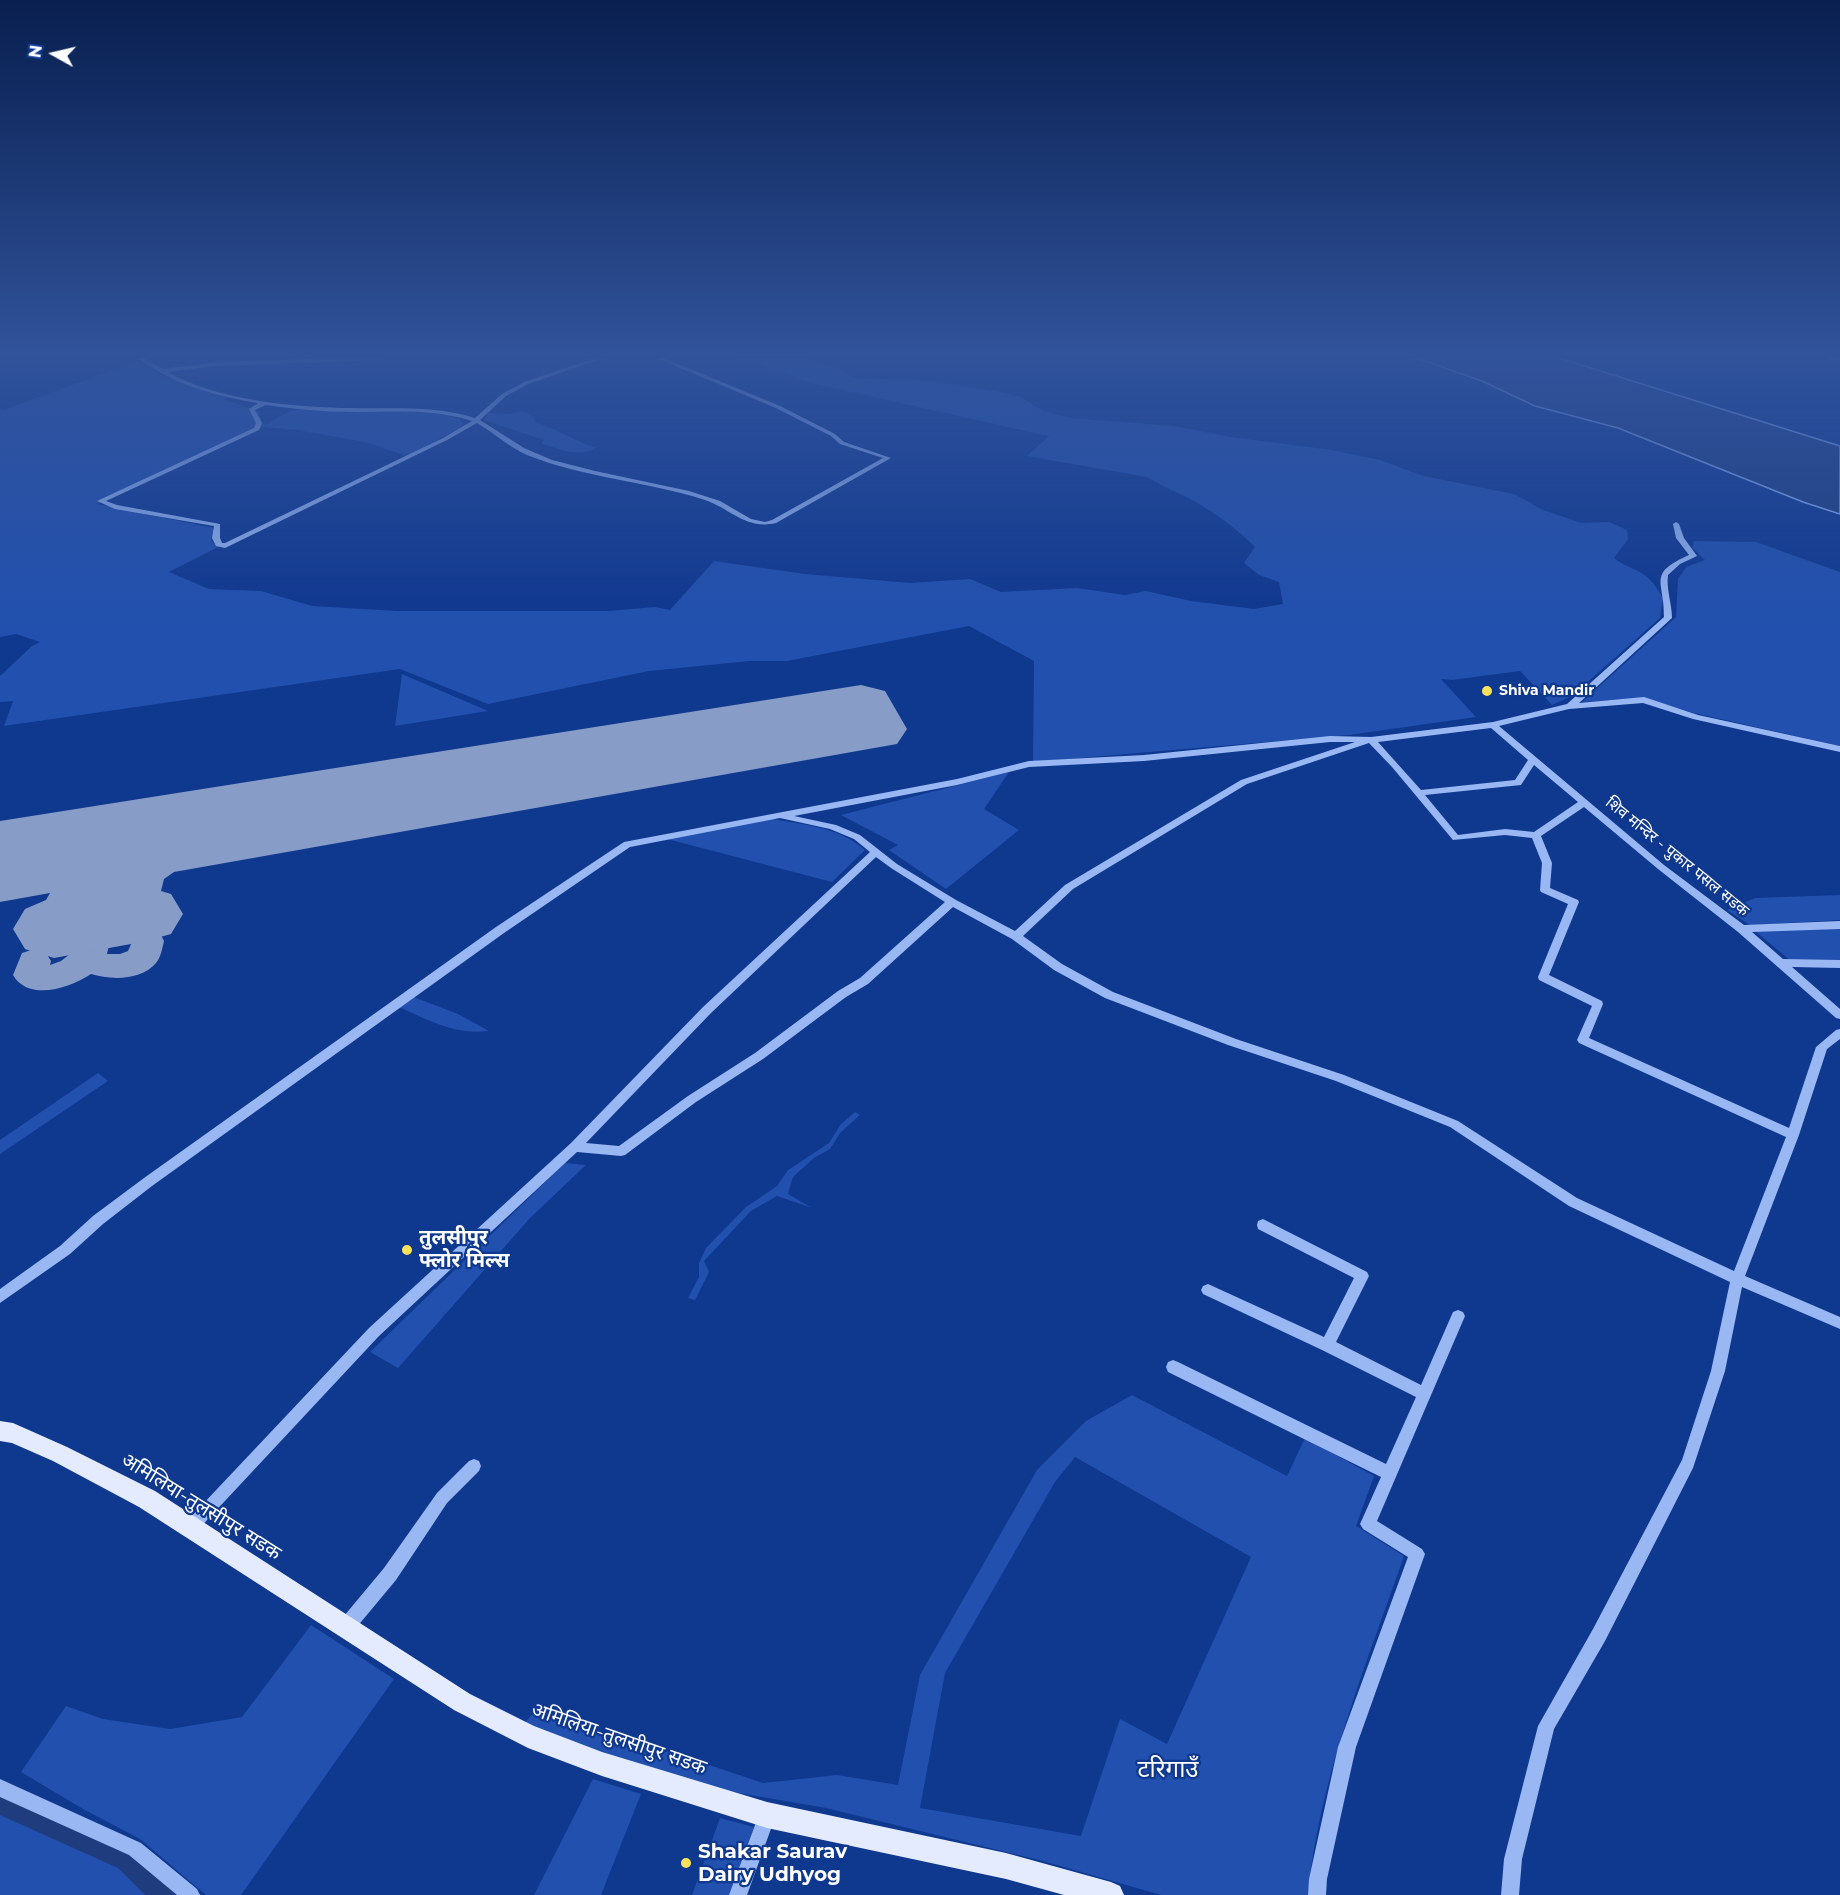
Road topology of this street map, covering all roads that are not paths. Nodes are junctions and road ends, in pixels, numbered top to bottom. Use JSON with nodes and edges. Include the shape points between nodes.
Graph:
{"nodes":[{"id":1,"x":219,"y":446,"type":"edge"},
{"id":2,"x":428,"y":446,"type":"edge"},
{"id":3,"x":515,"y":446,"type":"edge"},
{"id":4,"x":853,"y":446,"type":"edge"},
{"id":5,"x":1676,"y":524,"type":"dead end"},
{"id":6,"x":1569,"y":706,"type":"junction"},
{"id":7,"x":1493,"y":725,"type":"junction"},
{"id":8,"x":1371,"y":740,"type":"junction"},
{"id":9,"x":1840,"y":749,"type":"edge"},
{"id":10,"x":1534,"y":758,"type":"junction"},
{"id":11,"x":1419,"y":793,"type":"junction"},
{"id":12,"x":1585,"y":802,"type":"junction"},
{"id":13,"x":777,"y":814,"type":"junction"},
{"id":14,"x":1536,"y":835,"type":"junction"},
{"id":15,"x":876,"y":852,"type":"junction"},
{"id":16,"x":952,"y":902,"type":"junction"},
{"id":17,"x":1840,"y":925,"type":"edge"},
{"id":18,"x":1742,"y":929,"type":"junction"},
{"id":19,"x":1016,"y":936,"type":"junction"},
{"id":20,"x":1783,"y":963,"type":"junction"},
{"id":21,"x":1840,"y":964,"type":"edge"},
{"id":22,"x":1840,"y":1015,"type":"edge"},
{"id":23,"x":1840,"y":1033,"type":"edge"},
{"id":24,"x":1793,"y":1135,"type":"junction"},
{"id":25,"x":575,"y":1148,"type":"junction"},
{"id":26,"x":1263,"y":1226,"type":"dead end"},
{"id":27,"x":1737,"y":1279,"type":"junction"},
{"id":28,"x":1208,"y":1290,"type":"dead end"},
{"id":29,"x":0,"y":1297,"type":"edge"},
{"id":30,"x":1458,"y":1316,"type":"dead end"},
{"id":31,"x":1840,"y":1323,"type":"edge"},
{"id":32,"x":1327,"y":1345,"type":"junction"},
{"id":33,"x":1173,"y":1367,"type":"dead end"},
{"id":34,"x":1424,"y":1394,"type":"junction"},
{"id":35,"x":0,"y":1431,"type":"edge"},
{"id":36,"x":474,"y":1466,"type":"dead end"},
{"id":37,"x":1388,"y":1473,"type":"junction"},
{"id":38,"x":190,"y":1528,"type":"junction"},
{"id":39,"x":345,"y":1629,"type":"junction"},
{"id":40,"x":0,"y":1788,"type":"edge"},
{"id":41,"x":767,"y":1815,"type":"junction"},
{"id":42,"x":190,"y":1895,"type":"edge"},
{"id":43,"x":738,"y":1895,"type":"edge"},
{"id":44,"x":1111,"y":1895,"type":"edge"},
{"id":45,"x":1317,"y":1895,"type":"edge"},
{"id":46,"x":1510,"y":1895,"type":"edge"}],
"edges":[{"from":1,"to":2,"type":"street","via":[[100,501],[114,507],[218,525],[216,538],[225,546]]},
{"from":3,"to":4,"type":"street","via":[[561,464],[692,493],[720,502],[750,522],[763,525],[888,458]]},
{"from":5,"to":6,"type":"street","via":[[1680,538],[1693,556],[1672,564],[1664,573],[1662,587],[1670,603],[1668,618]]},
{"from":6,"to":7,"type":"street"},
{"from":6,"to":9,"type":"street","via":[[1644,700],[1696,717]]},
{"from":7,"to":8,"type":"street"},
{"from":7,"to":10,"type":"street","name":"शिव मन्दिर - पुकार पसल सडक"},
{"from":8,"to":11,"type":"street"},
{"from":8,"to":13,"type":"street","via":[[1330,739],[1144,758],[1029,764],[957,782]]},
{"from":8,"to":19,"type":"street","via":[[1244,782],[1069,887]]},
{"from":10,"to":11,"type":"street","via":[[1518,783]]},
{"from":10,"to":12,"type":"street","name":"शिव मन्दिर - पुकार पसल सडक"},
{"from":11,"to":14,"type":"street","via":[[1456,838],[1505,832]]},
{"from":12,"to":14,"type":"street"},
{"from":12,"to":18,"type":"street","name":"शिव मन्दिर - पुकार पसल सडक"},
{"from":13,"to":15,"type":"street","via":[[832,827],[857,837]]},
{"from":13,"to":29,"type":"street","via":[[627,844],[195,1148]]},
{"from":14,"to":24,"type":"street","via":[[1547,863],[1545,890],[1574,902],[1543,977],[1598,1004],[1583,1040]]},
{"from":15,"to":16,"type":"street"},
{"from":15,"to":25,"type":"street","via":[[707,1010]]},
{"from":16,"to":19,"type":"street"},
{"from":16,"to":25,"type":"street","via":[[864,981],[621,1151]]},
{"from":17,"to":18,"type":"street"},
{"from":18,"to":20,"type":"street","name":"शिव मन्दिर - पुकार पसल सडक"},
{"from":19,"to":27,"type":"street","via":[[1058,967],[1109,995],[1340,1078],[1454,1124],[1573,1202]]},
{"from":20,"to":21,"type":"street"},
{"from":20,"to":22,"type":"street","name":"शिव मन्दिर - पुकार पसल सडक"},
{"from":23,"to":24,"type":"street","via":[[1822,1047]]},
{"from":24,"to":27,"type":"street"},
{"from":25,"to":38,"type":"street","via":[[374,1332]]},
{"from":26,"to":32,"type":"street","via":[[1362,1276]]},
{"from":27,"to":31,"type":"street"},
{"from":27,"to":46,"type":"street","via":[[1718,1371],[1688,1463],[1599,1635],[1546,1726],[1513,1859]]},
{"from":28,"to":32,"type":"street"},
{"from":30,"to":34,"type":"street"},
{"from":32,"to":34,"type":"street"},
{"from":33,"to":37,"type":"street"},
{"from":34,"to":37,"type":"street"},
{"from":35,"to":38,"type":"main road","name":"अमिलिया-तुलसीपुर सडक","via":[[70,1459],[147,1499]]},
{"from":36,"to":39,"type":"street","via":[[442,1498],[390,1574]]},
{"from":37,"to":45,"type":"street","via":[[1368,1524],[1417,1554],[1347,1747]]},
{"from":38,"to":39,"type":"main road","name":"अमिलिया-तुलसीपुर सडक"},
{"from":39,"to":41,"type":"main road","name":"अमिलिया-तुलसीपुर सडक","via":[[462,1702],[528,1736],[602,1764]]},
{"from":40,"to":42,"type":"street","via":[[135,1849]]},
{"from":41,"to":43,"type":"street"},
{"from":41,"to":44,"type":"main road","name":"अमिलिया-तुलसीपुर सडक","via":[[1006,1866]]}]}
